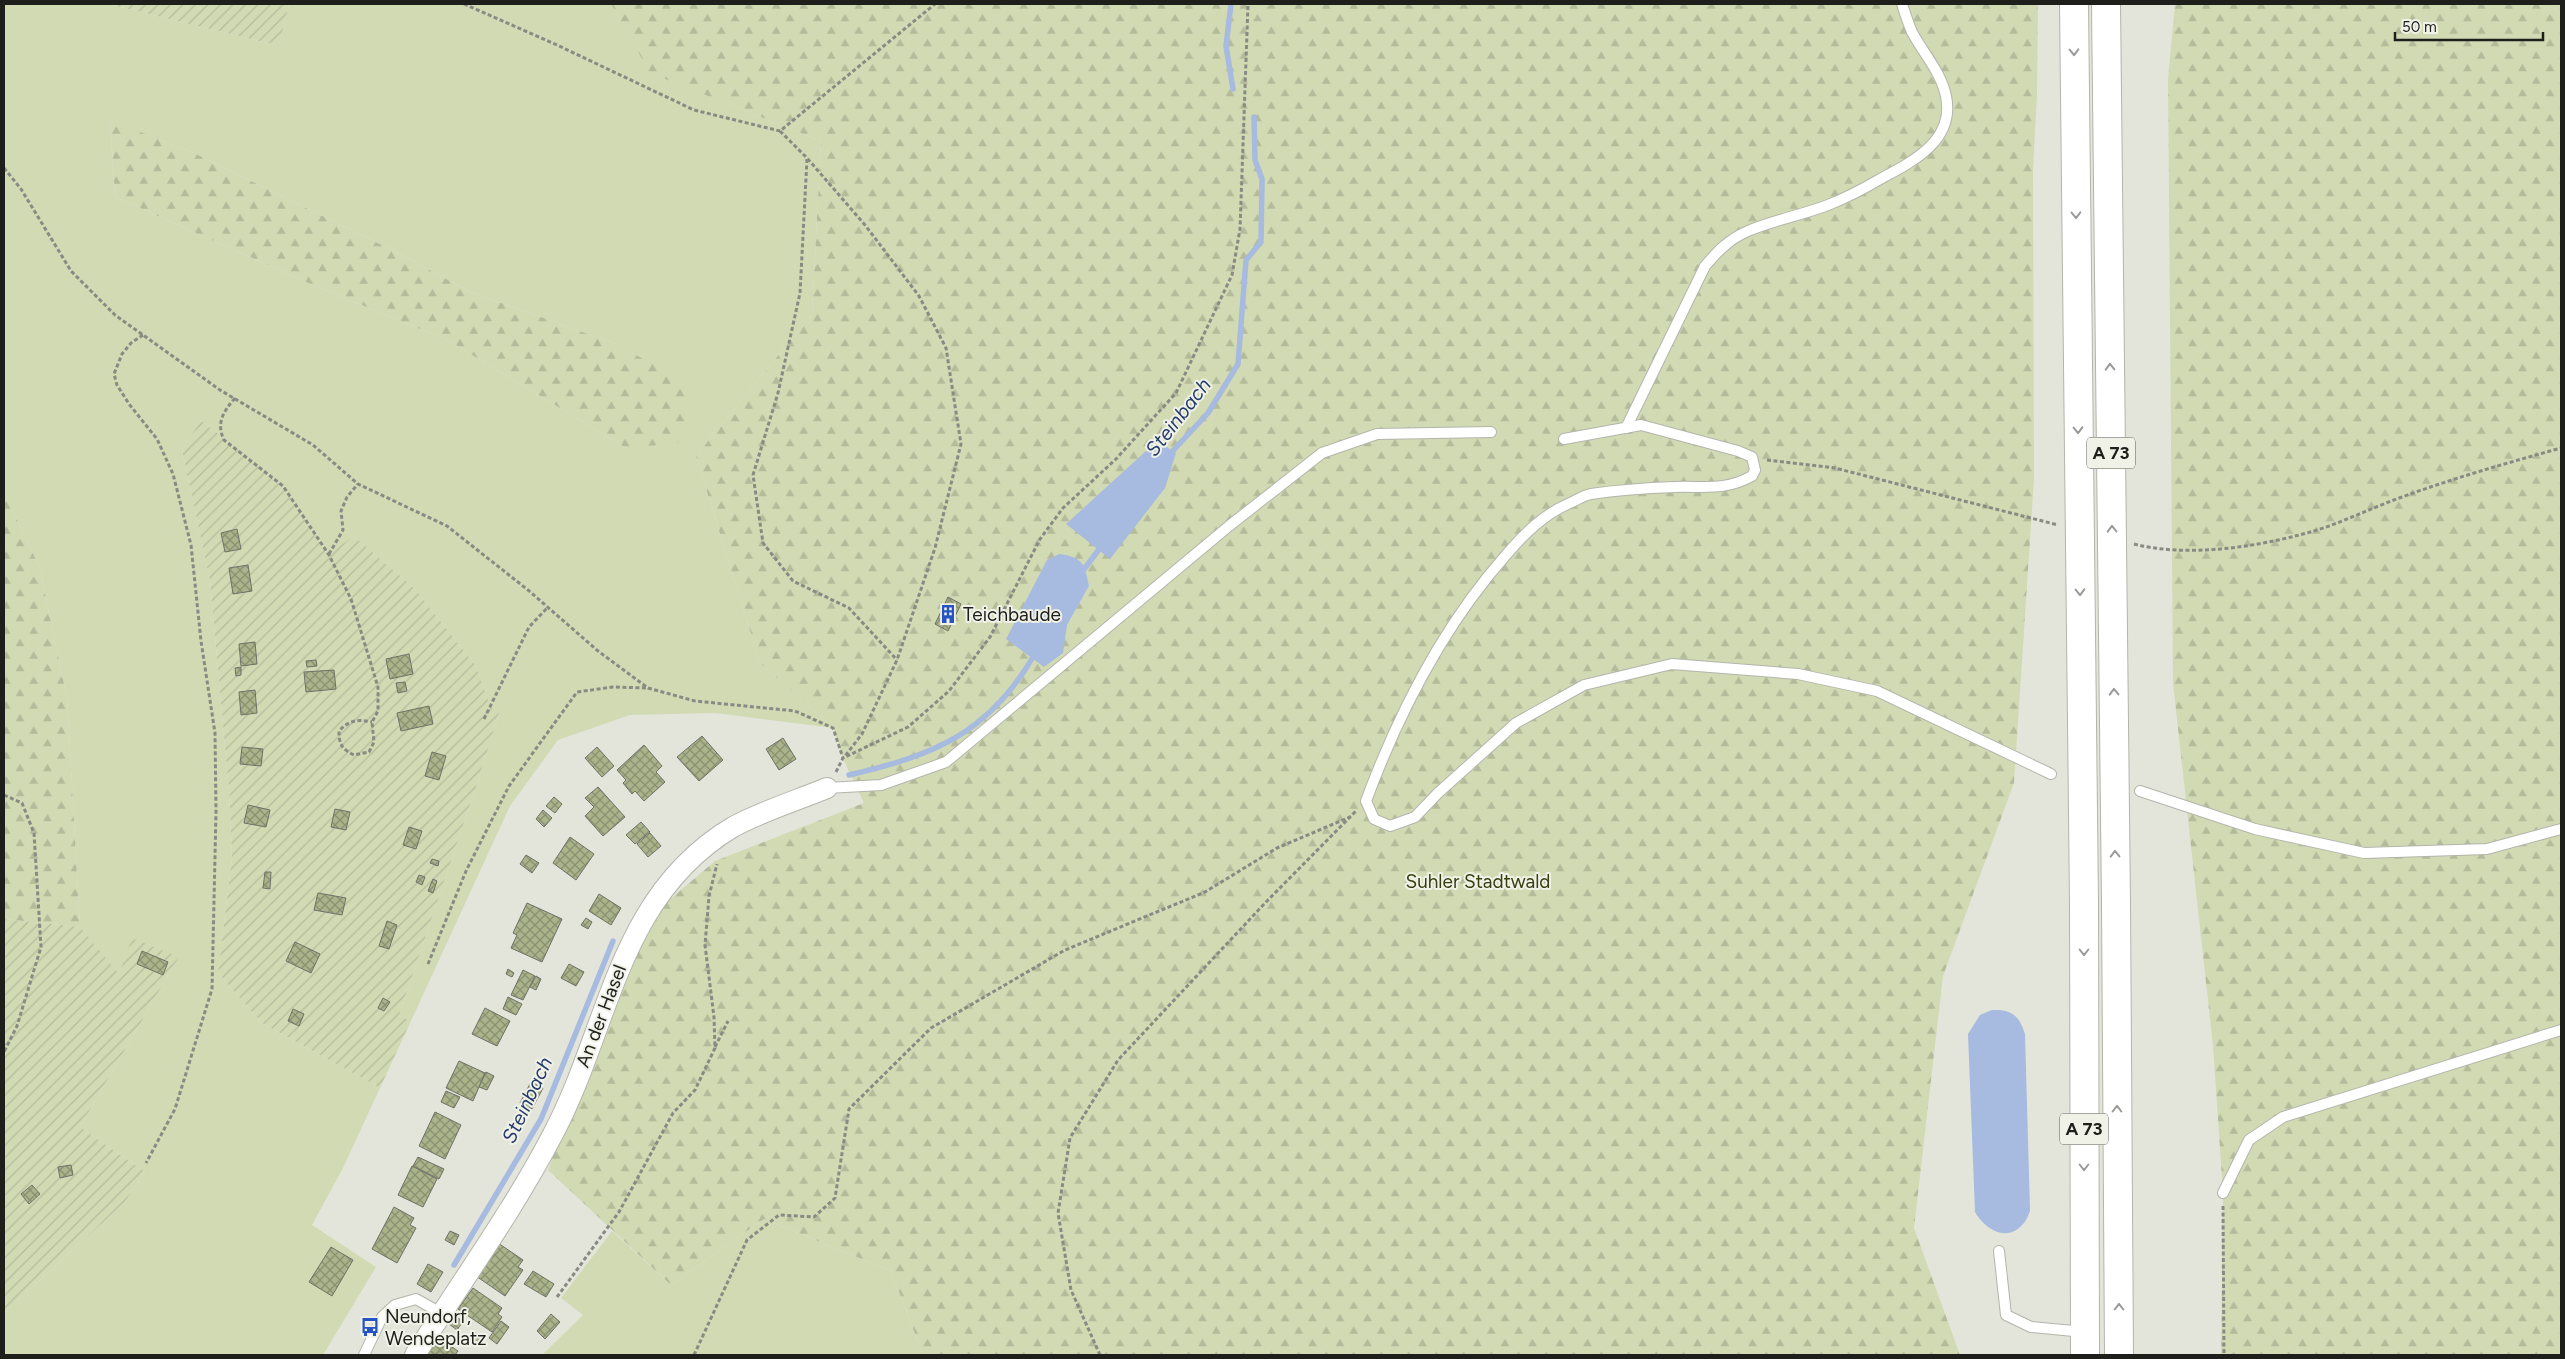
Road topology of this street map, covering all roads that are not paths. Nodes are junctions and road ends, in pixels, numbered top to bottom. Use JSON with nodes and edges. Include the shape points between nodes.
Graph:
{"nodes":[{"id":1,"x":1902,"y":4,"type":"edge"},
{"id":2,"x":2074,"y":4,"type":"edge"},
{"id":3,"x":2106,"y":4,"type":"edge"},
{"id":4,"x":1626,"y":428,"type":"junction"},
{"id":5,"x":1491,"y":432,"type":"dead end"},
{"id":6,"x":1564,"y":439,"type":"dead end"},
{"id":7,"x":2051,"y":774,"type":"dead end"},
{"id":8,"x":828,"y":788,"type":"joint"},
{"id":9,"x":2140,"y":790,"type":"dead end"},
{"id":10,"x":2561,"y":829,"type":"edge"},
{"id":11,"x":2561,"y":1030,"type":"edge"},
{"id":12,"x":2223,"y":1193,"type":"road end"},
{"id":13,"x":1999,"y":1251,"type":"dead end"},
{"id":14,"x":441,"y":1313,"type":"junction"},
{"id":15,"x":2085,"y":1344,"type":"edge"},
{"id":16,"x":364,"y":1355,"type":"edge"},
{"id":17,"x":415,"y":1355,"type":"edge"},
{"id":18,"x":2119,"y":1355,"type":"edge"}],
"edges":[{"from":1,"to":4,"type":"lane","via":[[1912,32],[1946,95],[1948,114],[1942,132],[1929,149],[1913,161],[1869,186],[1829,205],[1748,231],[1724,245],[1705,266]]},
{"from":2,"to":15,"type":"highway","number":"A 73","one_way":true,"bridge":true,"via":[[2084,903]]},
{"from":18,"to":3,"type":"highway","number":"A 73","one_way":true,"bridge":true},
{"from":4,"to":6,"type":"lane"},
{"from":4,"to":7,"type":"lane","via":[[1641,425],[1738,450],[1752,457],[1752,476],[1725,488],[1672,487],[1589,494],[1555,509],[1526,532],[1492,570],[1434,654],[1390,742],[1366,801],[1374,819],[1390,826],[1416,817],[1438,792],[1516,723],[1584,684],[1672,664],[1798,674],[1876,691]]},
{"from":5,"to":8,"type":"lane","via":[[1377,434],[1322,452],[946,762],[881,785]]},
{"from":8,"to":14,"type":"street","name":"An der Hasel","via":[[734,827],[681,869],[656,901],[627,948],[553,1134]]},
{"from":9,"to":10,"type":"lane","via":[[2255,829],[2364,854],[2488,850]]},
{"from":11,"to":12,"type":"lane","via":[[2283,1117],[2249,1140]]},
{"from":13,"to":15,"type":"lane","via":[[2006,1315],[2031,1328]]},
{"from":14,"to":16,"type":"lane","via":[[416,1299],[395,1305],[382,1316]]},
{"from":14,"to":17,"type":"street","name":"An der Hasel"}]}
